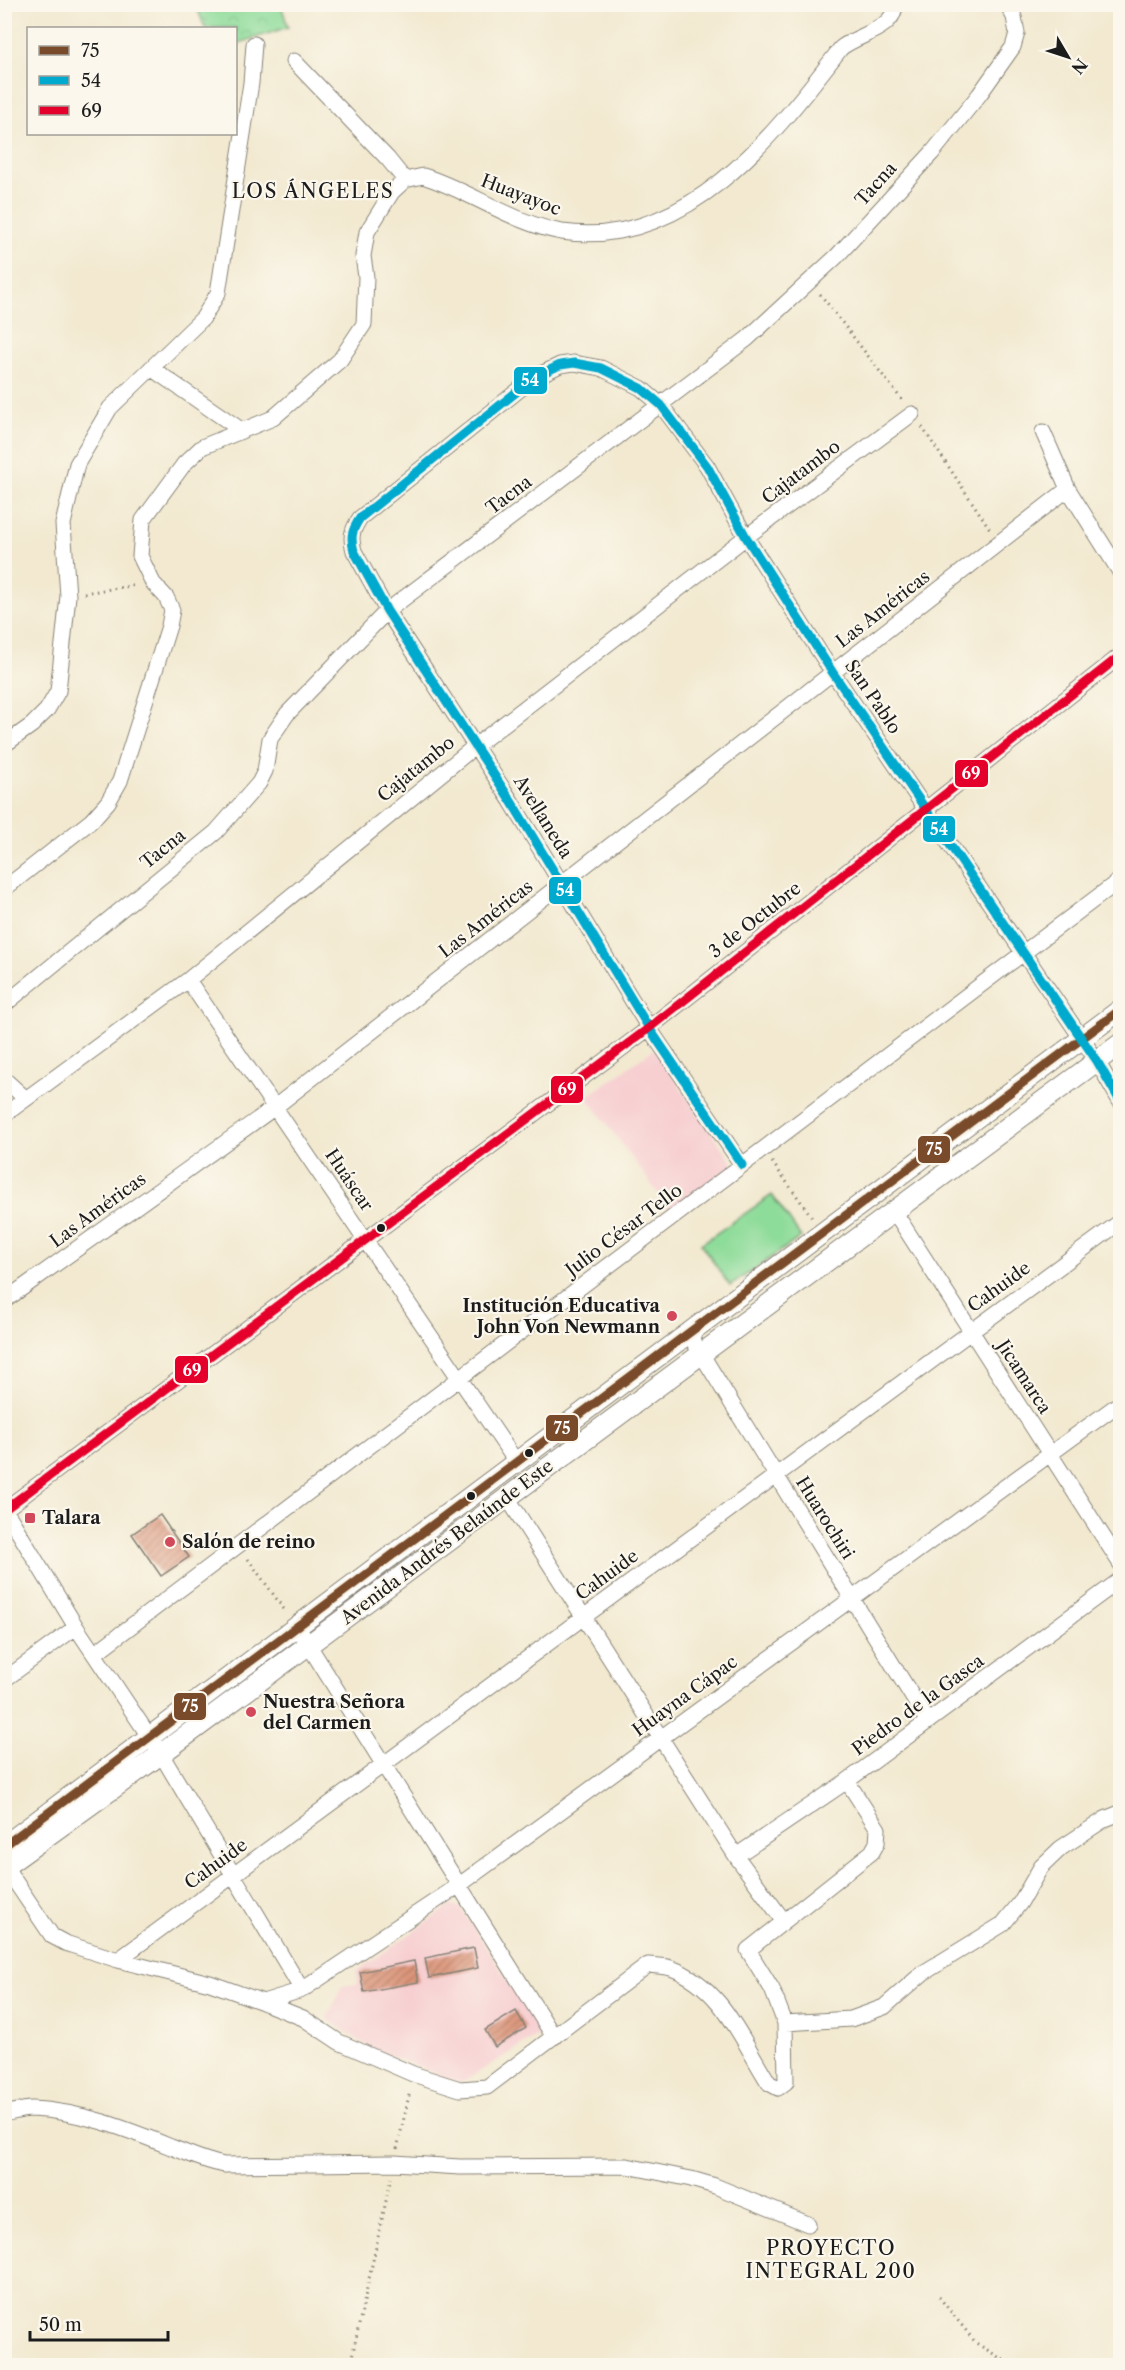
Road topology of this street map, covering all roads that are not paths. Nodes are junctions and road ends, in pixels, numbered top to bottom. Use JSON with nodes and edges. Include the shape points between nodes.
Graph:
{"nodes":[{"id":1,"x":895,"y":4,"type":"edge"},
{"id":2,"x":1007,"y":4,"type":"edge"},
{"id":3,"x":254,"y":44,"type":"dead end"},
{"id":4,"x":294,"y":62,"type":"dead end"},
{"id":5,"x":405,"y":180,"type":"junction"},
{"id":6,"x":560,"y":365,"type":"joint"},
{"id":7,"x":151,"y":368,"type":"junction"},
{"id":8,"x":661,"y":405,"type":"junction"},
{"id":9,"x":912,"y":414,"type":"road end"},
{"id":10,"x":241,"y":430,"type":"junction"},
{"id":11,"x":1043,"y":432,"type":"dead end"},
{"id":12,"x":1068,"y":489,"type":"junction"},
{"id":13,"x":746,"y":537,"type":"junction"},
{"id":14,"x":1120,"y":572,"type":"edge"},
{"id":15,"x":387,"y":611,"type":"junction"},
{"id":16,"x":1120,"y":656,"type":"edge"},
{"id":17,"x":833,"y":673,"type":"junction"},
{"id":18,"x":4,"y":745,"type":"edge"},
{"id":19,"x":474,"y":747,"type":"junction"},
{"id":20,"x":925,"y":811,"type":"junction"},
{"id":21,"x":1120,"y":880,"type":"edge"},
{"id":22,"x":562,"y":884,"type":"junction"},
{"id":23,"x":4,"y":889,"type":"edge"},
{"id":24,"x":1023,"y":953,"type":"junction"},
{"id":25,"x":188,"y":980,"type":"junction"},
{"id":26,"x":4,"y":1005,"type":"edge"},
{"id":27,"x":1120,"y":1010,"type":"edge"},
{"id":28,"x":649,"y":1028,"type":"junction"},
{"id":29,"x":1082,"y":1039,"type":"junction"},
{"id":30,"x":1120,"y":1044,"type":"edge"},
{"id":31,"x":1097,"y":1061,"type":"junction"},
{"id":32,"x":4,"y":1079,"type":"edge"},
{"id":33,"x":26,"y":1099,"type":"junction"},
{"id":34,"x":1120,"y":1101,"type":"edge"},
{"id":35,"x":275,"y":1107,"type":"junction"},
{"id":36,"x":4,"y":1115,"type":"edge"},
{"id":37,"x":742,"y":1165,"type":"junction"},
{"id":38,"x":894,"y":1211,"type":"junction"},
{"id":39,"x":1120,"y":1222,"type":"edge"},
{"id":40,"x":365,"y":1239,"type":"junction"},
{"id":41,"x":4,"y":1301,"type":"edge"},
{"id":42,"x":972,"y":1332,"type":"junction"},
{"id":43,"x":689,"y":1334,"type":"junction"},
{"id":44,"x":702,"y":1354,"type":"junction"},
{"id":45,"x":459,"y":1378,"type":"junction"},
{"id":46,"x":1120,"y":1403,"type":"edge"},
{"id":47,"x":1050,"y":1454,"type":"junction"},
{"id":48,"x":517,"y":1463,"type":"junction"},
{"id":49,"x":776,"y":1475,"type":"junction"},
{"id":50,"x":507,"y":1497,"type":"junction"},
{"id":51,"x":5,"y":1509,"type":"edge"},
{"id":52,"x":1120,"y":1563,"type":"edge"},
{"id":53,"x":1120,"y":1580,"type":"edge"},
{"id":54,"x":852,"y":1598,"type":"junction"},
{"id":55,"x":584,"y":1617,"type":"junction"},
{"id":56,"x":76,"y":1627,"type":"junction"},
{"id":57,"x":298,"y":1628,"type":"junction"},
{"id":58,"x":309,"y":1645,"type":"junction"},
{"id":59,"x":94,"y":1654,"type":"junction"},
{"id":60,"x":4,"y":1680,"type":"edge"},
{"id":61,"x":928,"y":1722,"type":"junction"},
{"id":62,"x":660,"y":1738,"type":"junction"},
{"id":63,"x":156,"y":1746,"type":"junction"},
{"id":64,"x":382,"y":1765,"type":"junction"},
{"id":65,"x":847,"y":1781,"type":"junction"},
{"id":66,"x":1120,"y":1813,"type":"edge"},
{"id":67,"x":4,"y":1846,"type":"edge"},
{"id":68,"x":736,"y":1856,"type":"junction"},
{"id":69,"x":5,"y":1866,"type":"edge"},
{"id":70,"x":235,"y":1874,"type":"junction"},
{"id":71,"x":458,"y":1886,"type":"junction"},
{"id":72,"x":783,"y":1920,"type":"junction"},
{"id":73,"x":118,"y":1960,"type":"junction"},
{"id":74,"x":302,"y":1990,"type":"junction"},
{"id":75,"x":263,"y":2002,"type":"junction"},
{"id":76,"x":785,"y":2023,"type":"junction"},
{"id":77,"x":554,"y":2037,"type":"junction"},
{"id":78,"x":4,"y":2114,"type":"edge"},
{"id":79,"x":808,"y":2224,"type":"dead end"}],
"edges":[{"from":1,"to":5,"type":"street","name":"Huayayoc","via":[[894,16],[886,24],[841,48],[734,172],[670,214],[637,228],[562,232],[473,199],[433,179],[423,176]]},
{"from":2,"to":8,"type":"street","name":"Tacna","via":[[1017,33],[1013,47],[932,153],[811,282],[747,339]]},
{"from":3,"to":7,"type":"street","via":[[218,293],[203,318]]},
{"from":4,"to":5,"type":"street"},
{"from":5,"to":10,"type":"street","via":[[392,192],[367,232],[363,256],[364,324],[340,360],[273,418]]},
{"from":6,"to":8,"type":"street","name":"San Pablo","via":[[574,363],[601,368],[641,388]]},
{"from":6,"to":15,"type":"street","name":"Avellaneda","via":[[535,377],[360,518],[352,530],[354,551]]},
{"from":7,"to":10,"type":"street"},
{"from":7,"to":18,"type":"street","via":[[110,408],[77,464],[63,524],[68,596],[58,692],[32,725]]},
{"from":8,"to":13,"type":"street","name":"San Pablo","via":[[707,466]]},
{"from":8,"to":15,"type":"street","name":"Tacna"},
{"from":9,"to":13,"type":"street","name":"Cajatambo"},
{"from":10,"to":23,"type":"street","via":[[202,447],[184,464],[143,520],[140,556],[172,610],[120,781],[91,822]]},
{"from":11,"to":12,"type":"street"},
{"from":12,"to":14,"type":"street"},
{"from":12,"to":17,"type":"street","name":"Las Américas"},
{"from":13,"to":17,"type":"street","name":"San Pablo"},
{"from":13,"to":19,"type":"street","name":"Cajatambo"},
{"from":15,"to":19,"type":"street","name":"Avellaneda"},
{"from":15,"to":26,"type":"street","name":"Tacna","via":[[287,714],[270,739],[259,783],[216,832]]},
{"from":16,"to":20,"type":"street","name":"3 de Octubre"},
{"from":17,"to":20,"type":"street","name":"San Pablo"},
{"from":17,"to":22,"type":"street","name":"Las Américas"},
{"from":19,"to":22,"type":"street","name":"Avellaneda"},
{"from":19,"to":25,"type":"street","name":"Cajatambo"},
{"from":20,"to":24,"type":"street","name":"San Pablo"},
{"from":20,"to":28,"type":"street","name":"3 de Octubre"},
{"from":21,"to":24,"type":"street","name":"Julio César Tello"},
{"from":22,"to":28,"type":"street","name":"Avellaneda"},
{"from":22,"to":35,"type":"street","name":"Las Américas"},
{"from":24,"to":29,"type":"street","name":"San Pablo"},
{"from":24,"to":37,"type":"street","name":"Julio César Tello"},
{"from":25,"to":33,"type":"street","name":"Cajatambo"},
{"from":25,"to":35,"type":"street","name":"Huáscar"},
{"from":27,"to":29,"type":"street","name":"Avenida Andrés Belaúnde Este"},
{"from":28,"to":37,"type":"street","name":"Avellaneda"},
{"from":28,"to":40,"type":"street","name":"3 de Octubre"},
{"from":29,"to":31,"type":"street","name":"San Pablo"},
{"from":29,"to":43,"type":"street","name":"Avenida Andrés Belaúnde Este"},
{"from":30,"to":31,"type":"street","name":"Avenida Andrés Belaúnde Este"},
{"from":31,"to":34,"type":"street","name":"San Pablo"},
{"from":31,"to":38,"type":"street","name":"Avenida Andrés Belaúnde Este"},
{"from":32,"to":33,"type":"street"},
{"from":33,"to":36,"type":"street","name":"Cajatambo"},
{"from":35,"to":40,"type":"street","name":"Huáscar"},
{"from":35,"to":41,"type":"street","name":"Las Américas"},
{"from":37,"to":45,"type":"street","name":"Julio César Tello"},
{"from":38,"to":42,"type":"street","name":"Jicamarca"},
{"from":38,"to":44,"type":"street","name":"Avenida Andrés Belaúnde Este"},
{"from":39,"to":42,"type":"street","name":"Cahuide"},
{"from":40,"to":45,"type":"street","name":"Huáscar"},
{"from":40,"to":51,"type":"street","name":"3 de Octubre"},
{"from":42,"to":47,"type":"street","name":"Jicamarca"},
{"from":42,"to":49,"type":"street","name":"Cahuide"},
{"from":43,"to":44,"type":"street","name":"Huarochiri"},
{"from":43,"to":48,"type":"street","name":"Avenida Andrés Belaúnde Este"},
{"from":44,"to":49,"type":"street","name":"Huarochiri"},
{"from":44,"to":50,"type":"street","name":"Avenida Andrés Belaúnde Este"},
{"from":45,"to":48,"type":"street","name":"Huáscar"},
{"from":45,"to":59,"type":"street","name":"Julio César Tello"},
{"from":46,"to":47,"type":"street","name":"Huayna Cápac"},
{"from":47,"to":52,"type":"street","name":"Jicamarca"},
{"from":47,"to":54,"type":"street","name":"Huayna Cápac"},
{"from":48,"to":57,"type":"street","name":"Avenida Andrés Belaúnde Este"},
{"from":49,"to":54,"type":"street","name":"Huarochiri"},
{"from":49,"to":55,"type":"street","name":"Cahuide"},
{"from":50,"to":55,"type":"street"},
{"from":50,"to":58,"type":"street","name":"Avenida Andrés Belaúnde Este"},
{"from":51,"to":56,"type":"street"},
{"from":53,"to":61,"type":"street","name":"Piedro de la Gasca"},
{"from":54,"to":61,"type":"street","name":"Huarochiri"},
{"from":54,"to":62,"type":"street","name":"Huayna Cápac"},
{"from":55,"to":62,"type":"street"},
{"from":55,"to":64,"type":"street","name":"Cahuide"},
{"from":56,"to":59,"type":"street"},
{"from":56,"to":60,"type":"street"},
{"from":57,"to":58,"type":"street"},
{"from":57,"to":63,"type":"street","name":"Avenida Andrés Belaúnde Este"},
{"from":58,"to":63,"type":"street","name":"Avenida Andrés Belaúnde Este"},
{"from":58,"to":64,"type":"street"},
{"from":59,"to":63,"type":"street"},
{"from":61,"to":65,"type":"street","name":"Piedro de la Gasca"},
{"from":62,"to":68,"type":"street"},
{"from":62,"to":71,"type":"street","name":"Huayna Cápac"},
{"from":63,"to":67,"type":"street","name":"Avenida Andrés Belaúnde Este"},
{"from":63,"to":69,"type":"street","name":"Avenida Andrés Belaúnde Este"},
{"from":63,"to":70,"type":"street"},
{"from":64,"to":70,"type":"street","name":"Cahuide"},
{"from":64,"to":71,"type":"street"},
{"from":65,"to":68,"type":"street","name":"Piedro de la Gasca"},
{"from":65,"to":72,"type":"street","via":[[878,1829],[877,1843],[872,1852]]},
{"from":66,"to":76,"type":"street","via":[[1061,1848],[1041,1867],[1003,1924],[923,1973],[884,2007],[851,2019]]},
{"from":68,"to":72,"type":"street"},
{"from":69,"to":73,"type":"street","via":[[52,1936]]},
{"from":70,"to":73,"type":"street","name":"Cahuide"},
{"from":70,"to":74,"type":"street"},
{"from":71,"to":74,"type":"street","name":"Huayna Cápac"},
{"from":71,"to":77,"type":"street"},
{"from":72,"to":76,"type":"street","via":[[748,1950],[772,1989]]},
{"from":73,"to":75,"type":"street","via":[[210,1983]]},
{"from":74,"to":75,"type":"street","name":"Huayna Cápac"},
{"from":75,"to":77,"type":"street","via":[[303,2018],[339,2042],[413,2074],[460,2089],[487,2087]]},
{"from":76,"to":77,"type":"street","via":[[786,2082],[778,2088],[769,2083],[734,2019],[720,2003],[693,1979],[670,1968],[648,1965]]},
{"from":78,"to":79,"type":"street","via":[[30,2109],[73,2115],[107,2123],[198,2159],[224,2165],[627,2166],[715,2186]]}]}
